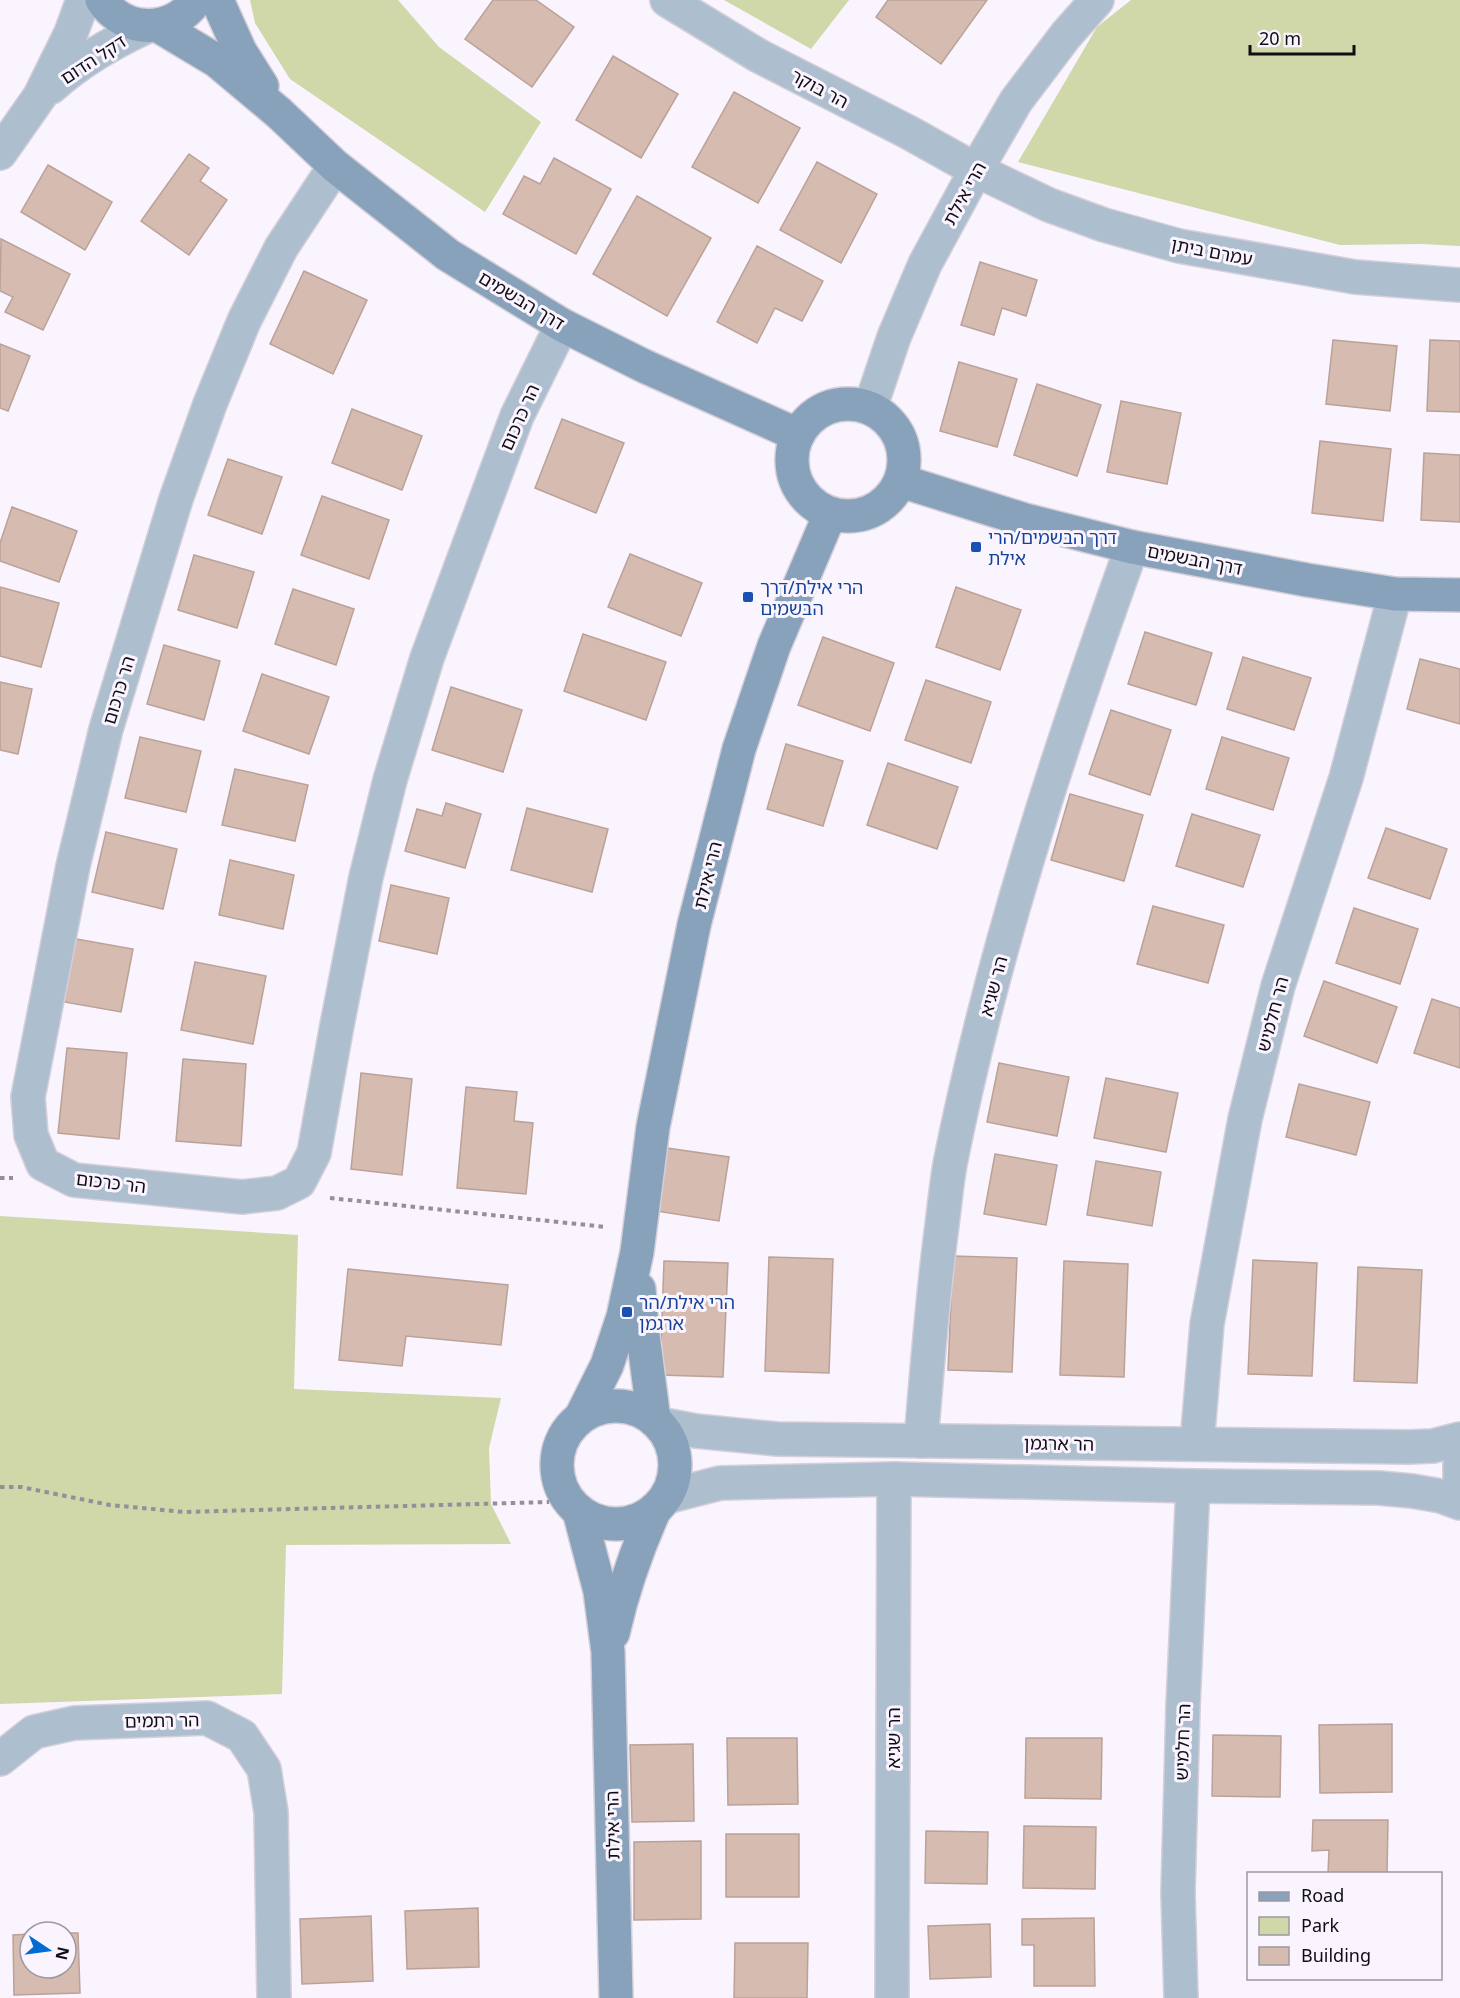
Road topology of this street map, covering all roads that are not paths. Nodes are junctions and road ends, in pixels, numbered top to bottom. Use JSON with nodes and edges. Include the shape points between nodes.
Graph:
{"nodes":[{"id":1,"x":83,"y":0,"type":"edge"},
{"id":2,"x":102,"y":0,"type":"edge"},
{"id":3,"x":196,"y":0,"type":"edge"},
{"id":4,"x":217,"y":0,"type":"edge"},
{"id":5,"x":667,"y":0,"type":"edge"},
{"id":6,"x":1097,"y":0,"type":"edge"},
{"id":7,"x":153,"y":26,"type":"junction"},
{"id":8,"x":40,"y":96,"type":"junction"},
{"id":9,"x":279,"y":113,"type":"junction"},
{"id":10,"x":6,"y":133,"type":"edge"},
{"id":11,"x":335,"y":166,"type":"junction"},
{"id":12,"x":976,"y":170,"type":"junction"},
{"id":13,"x":1460,"y":285,"type":"edge"},
{"id":14,"x":562,"y":325,"type":"junction"},
{"id":15,"x":870,"y":408,"type":"junction"},
{"id":16,"x":798,"y":435,"type":"junction"},
{"id":17,"x":901,"y":481,"type":"junction"},
{"id":18,"x":830,"y":514,"type":"junction"},
{"id":19,"x":1132,"y":547,"type":"junction"},
{"id":20,"x":1395,"y":594,"type":"junction"},
{"id":21,"x":1460,"y":595,"type":"edge"},
{"id":22,"x":638,"y":1241,"type":"junction"},
{"id":23,"x":581,"y":1417,"type":"junction"},
{"id":24,"x":657,"y":1422,"type":"junction"},
{"id":25,"x":1460,"y":1439,"type":"edge"},
{"id":26,"x":921,"y":1441,"type":"junction"},
{"id":27,"x":1197,"y":1444,"type":"junction"},
{"id":28,"x":1460,"y":1464,"type":"edge"},
{"id":29,"x":894,"y":1479,"type":"junction"},
{"id":30,"x":1460,"y":1484,"type":"edge"},
{"id":31,"x":1193,"y":1486,"type":"junction"},
{"id":32,"x":660,"y":1503,"type":"junction"},
{"id":33,"x":1460,"y":1503,"type":"edge"},
{"id":34,"x":574,"y":1506,"type":"junction"},
{"id":35,"x":608,"y":1652,"type":"junction"},
{"id":36,"x":0,"y":1759,"type":"edge"},
{"id":37,"x":274,"y":1998,"type":"edge"},
{"id":38,"x":616,"y":1998,"type":"edge"},
{"id":39,"x":892,"y":1998,"type":"edge"},
{"id":40,"x":1181,"y":1998,"type":"edge"}],
"edges":[{"from":1,"to":8,"type":"street","name":"דקל הדום","via":[[63,53]]},
{"from":2,"to":7,"type":"street","name":"דרך הבשמים","via":[[121,19]]},
{"from":3,"to":7,"type":"street","via":[[175,20]]},
{"from":4,"to":9,"type":"street","name":"דרך הבשמים","via":[[240,51]]},
{"from":5,"to":12,"type":"street","name":"הר בוקר","via":[[759,56]]},
{"from":6,"to":12,"type":"street","name":"הרי אילת","via":[[1016,101]]},
{"from":7,"to":8,"type":"street","name":"דקל הדום","via":[[90,56]]},
{"from":7,"to":9,"type":"street","name":"דרך הבשמים","via":[[217,61]]},
{"from":8,"to":10,"type":"street","name":"דקל הדום"},
{"from":9,"to":11,"type":"street","name":"דרך הבשמים"},
{"from":11,"to":14,"type":"street","name":"דרך הבשמים","via":[[448,255]]},
{"from":11,"to":14,"type":"street","name":"הר כרכום","via":[[281,248],[244,321],[210,404],[176,498],[106,729],[73,866],[28,1097],[31,1135],[43,1164],[74,1180],[243,1197],[277,1193],[298,1182],[314,1153],[366,877],[427,658],[517,416]]},
{"from":12,"to":13,"type":"street","name":"עמרם ביתן","via":[[1048,205],[1179,246],[1355,277]]},
{"from":12,"to":15,"type":"street","name":"הרי אילת","via":[[925,264]]},
{"from":14,"to":16,"type":"street","name":"דרך הבשמים"},
{"from":15,"to":16,"type":"street","via":[[835,405],[813,416]]},
{"from":15,"to":17,"type":"street","via":[[898,433],[904,457]]},
{"from":16,"to":18,"type":"street","via":[[794,475],[808,499]]},
{"from":17,"to":18,"type":"street","via":[[884,504],[872,512]]},
{"from":17,"to":19,"type":"street","name":"דרך הבשמים","via":[[1025,520]]},
{"from":18,"to":22,"type":"street","name":"הרי אילת","via":[[774,646],[739,749],[692,937],[652,1127]]},
{"from":19,"to":20,"type":"street","name":"דרך הבשמים"},
{"from":19,"to":26,"type":"street","name":"הר שגיא","via":[[1031,846],[980,1031],[950,1167],[932,1301]]},
{"from":20,"to":21,"type":"street","name":"דרך הבשמים"},
{"from":20,"to":27,"type":"street","name":"הר חלמיש","via":[[1346,778],[1278,986],[1245,1119],[1207,1324]]},
{"from":22,"to":23,"type":"street","name":"הרי אילת","via":[[623,1317],[607,1365]]},
{"from":22,"to":24,"type":"street","name":"הרי אילת","via":[[642,1328]]},
{"from":23,"to":24,"type":"street","via":[[618,1406],[637,1410]]},
{"from":23,"to":34,"type":"street","via":[[564,1438],[560,1450],[559,1477]]},
{"from":24,"to":26,"type":"street","name":"הר ארגמן","via":[[735,1436]]},
{"from":24,"to":32,"type":"street","via":[[675,1459],[675,1472]]},
{"from":25,"to":27,"type":"street","name":"הר ארגמן","via":[[1409,1447]]},
{"from":26,"to":27,"type":"street","name":"הר ארגמן"},
{"from":28,"to":30,"type":"street"},
{"from":29,"to":31,"type":"street"},
{"from":29,"to":32,"type":"street","via":[[720,1483]]},
{"from":29,"to":39,"type":"street","name":"הר שגיא"},
{"from":31,"to":33,"type":"street","via":[[1379,1488],[1432,1494]]},
{"from":31,"to":40,"type":"street","name":"הר חלמיש","via":[[1178,1893]]},
{"from":32,"to":34,"type":"street","via":[[644,1517],[618,1524],[591,1518]]},
{"from":32,"to":35,"type":"street","name":"הרי אילת","via":[[639,1545]]},
{"from":34,"to":35,"type":"street","name":"הרי אילת","via":[[600,1590]]},
{"from":35,"to":38,"type":"street","name":"הרי אילת"},
{"from":36,"to":37,"type":"street","name":"הר רתמים","via":[[34,1732],[74,1723],[207,1719],[242,1736],[264,1769],[271,1812]]}]}
